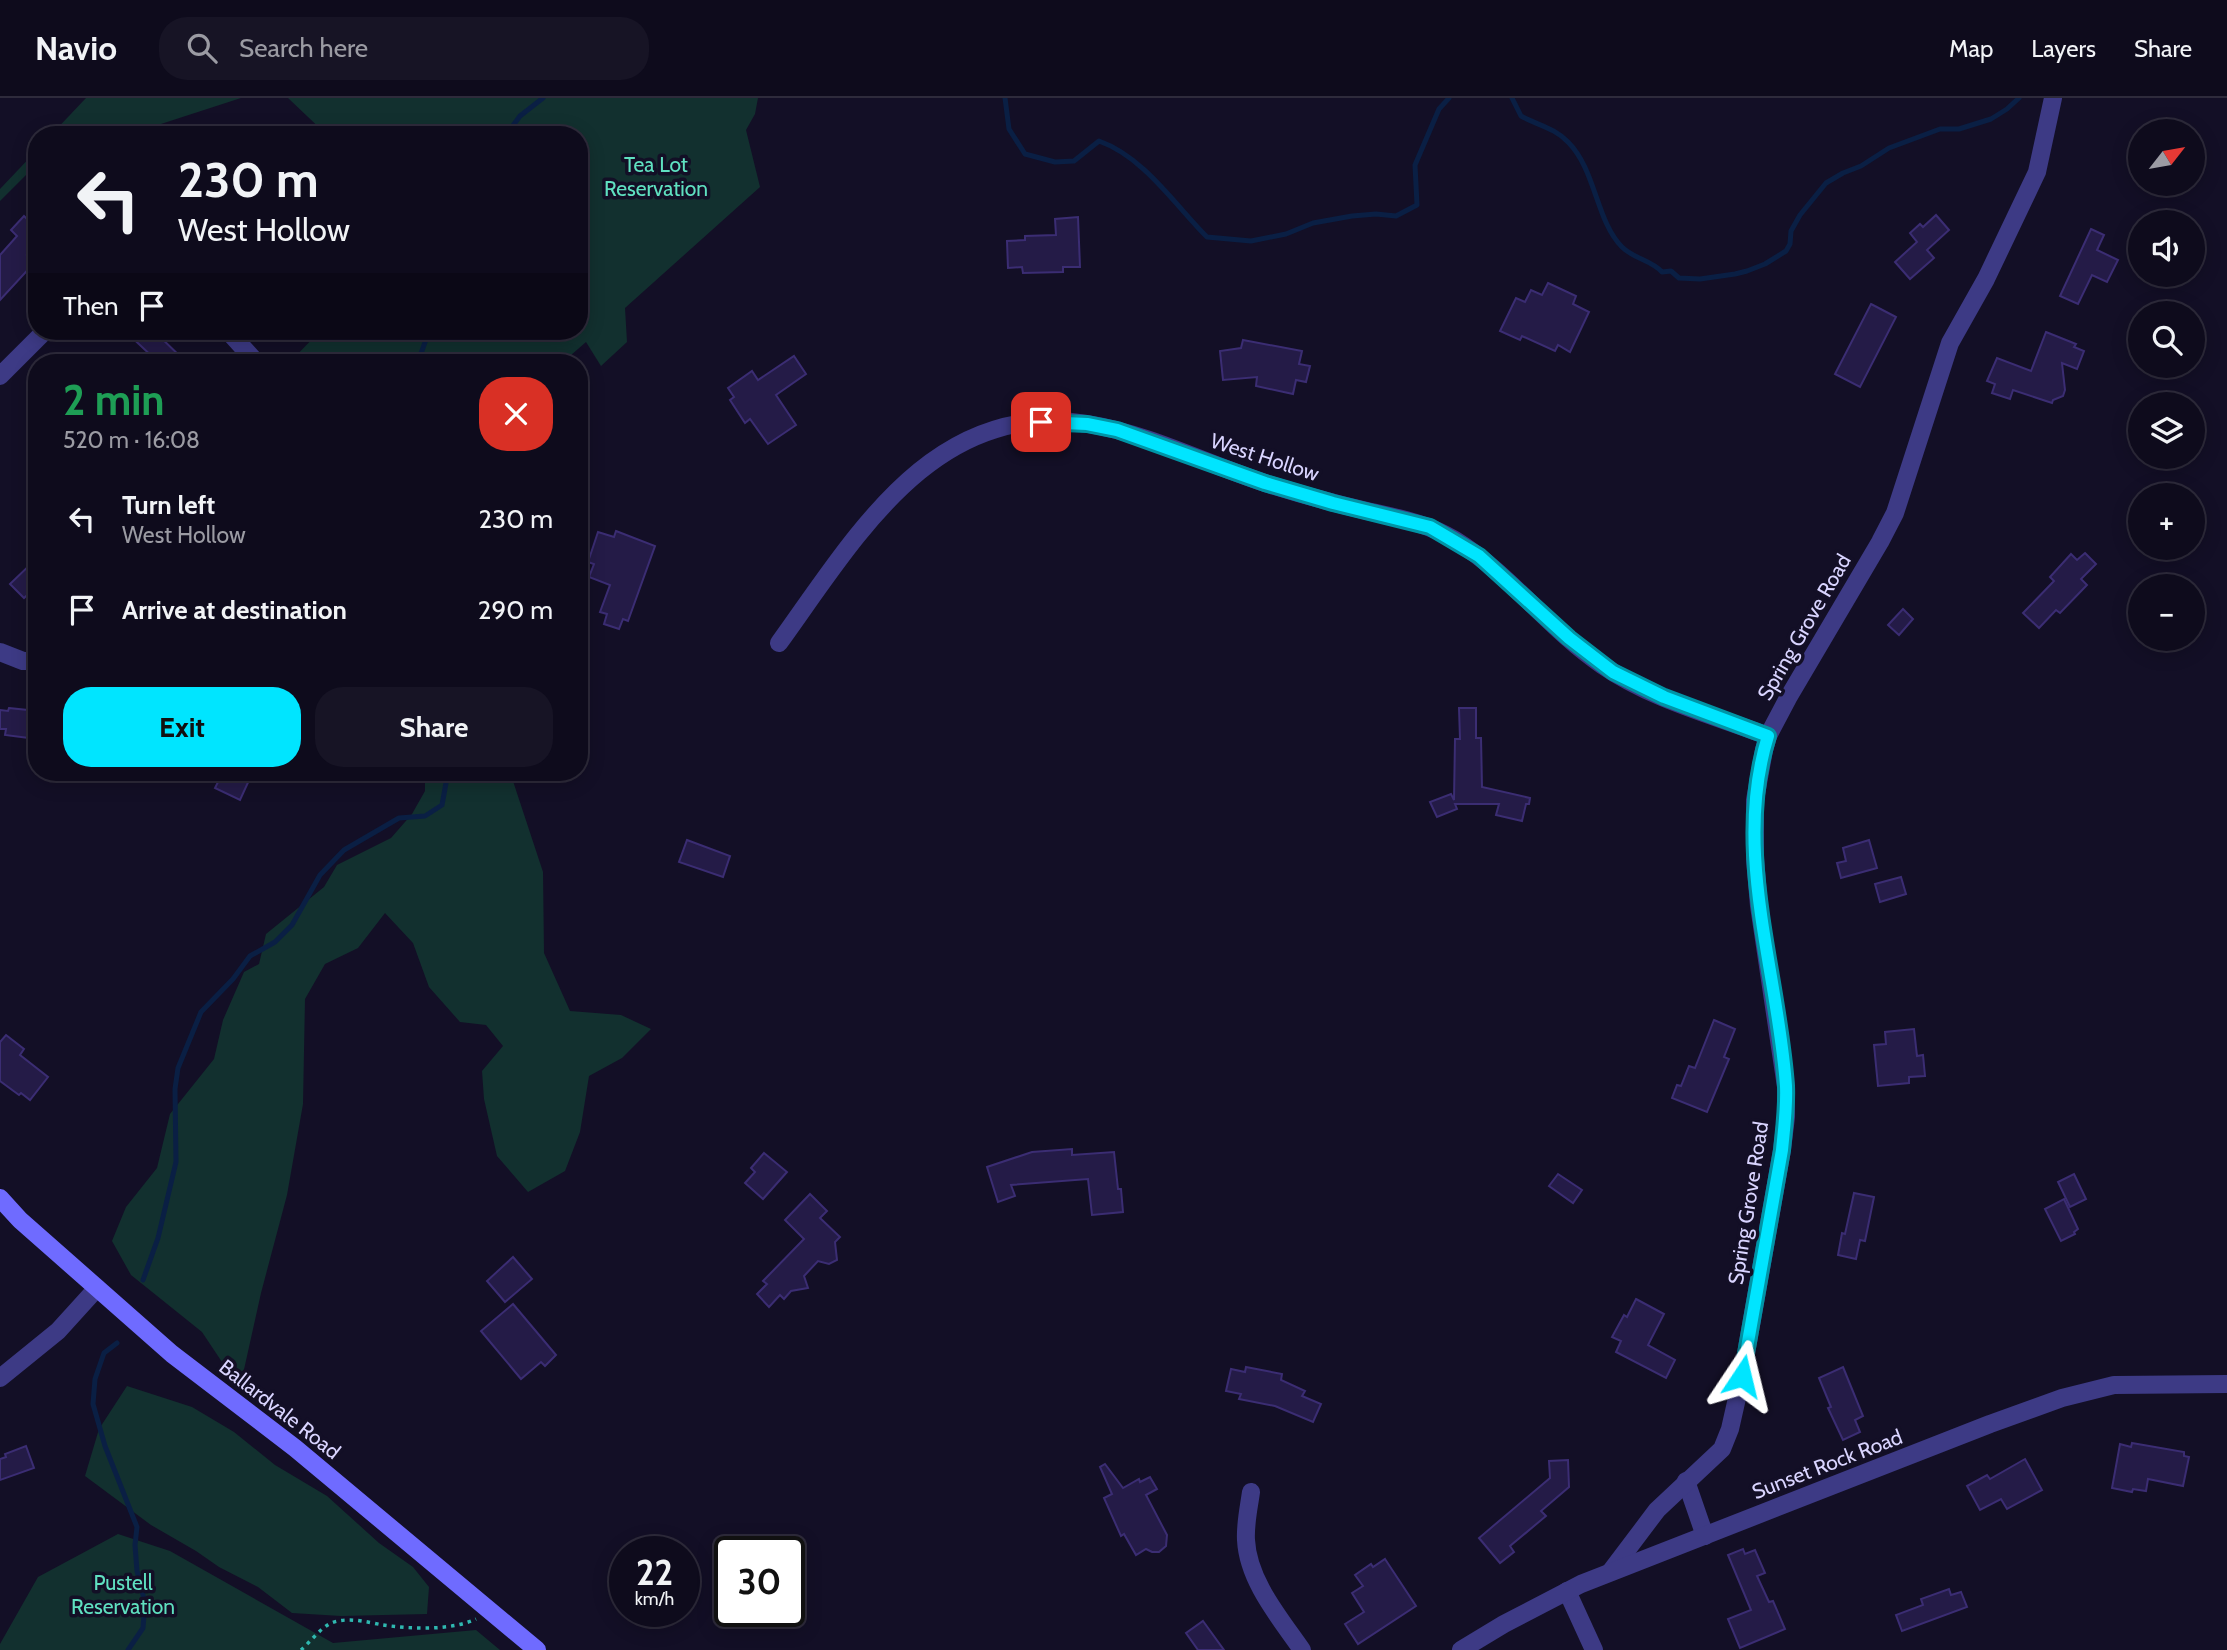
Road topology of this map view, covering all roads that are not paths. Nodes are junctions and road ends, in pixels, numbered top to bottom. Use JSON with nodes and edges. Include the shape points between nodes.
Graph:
{"nodes":[{"id":1,"x":2053,"y":98,"type":"edge"},
{"id":2,"x":36,"y":340,"type":"edge"},
{"id":3,"x":236,"y":340,"type":"edge"},
{"id":4,"x":249,"y":354,"type":"edge"},
{"id":5,"x":0,"y":376,"type":"edge"},
{"id":6,"x":779,"y":643,"type":"dead end"},
{"id":7,"x":0,"y":652,"type":"edge"},
{"id":8,"x":28,"y":661,"type":"edge"},
{"id":9,"x":1768,"y":736,"type":"junction"},
{"id":10,"x":0,"y":1198,"type":"edge"},
{"id":11,"x":97,"y":1288,"type":"junction"},
{"id":12,"x":0,"y":1378,"type":"edge"},
{"id":13,"x":2227,"y":1384,"type":"edge"},
{"id":14,"x":1686,"y":1481,"type":"junction"},
{"id":15,"x":1251,"y":1492,"type":"dead end"},
{"id":16,"x":1705,"y":1536,"type":"junction"},
{"id":17,"x":1611,"y":1572,"type":"junction"},
{"id":18,"x":1567,"y":1591,"type":"junction"},
{"id":19,"x":537,"y":1650,"type":"edge"},
{"id":20,"x":1302,"y":1650,"type":"edge"},
{"id":21,"x":1461,"y":1650,"type":"edge"},
{"id":22,"x":1594,"y":1650,"type":"edge"}],
"edges":[{"from":1,"to":9,"type":"street","name":"Spring Grove Road","via":[[2037,172],[1951,343],[1895,513]]},
{"from":2,"to":5,"type":"street"},
{"from":3,"to":4,"type":"street"},
{"from":6,"to":9,"type":"street","name":"West Hollow","via":[[861,530],[924,465],[966,440],[997,430],[1073,422],[1130,434],[1299,493],[1430,527],[1479,556],[1613,672],[1664,697]]},
{"from":7,"to":8,"type":"street"},
{"from":9,"to":14,"type":"street","name":"Spring Grove Road","via":[[1755,800],[1755,859],[1786,1087],[1783,1139],[1730,1429],[1723,1449]]},
{"from":10,"to":11,"type":"street","name":"Ballardvale Road"},
{"from":11,"to":12,"type":"street","via":[[58,1331]]},
{"from":11,"to":19,"type":"street","name":"Ballardvale Road"},
{"from":13,"to":16,"type":"street","name":"Sunset Rock Road","via":[[2113,1385],[2062,1398]]},
{"from":14,"to":16,"type":"street"},
{"from":14,"to":17,"type":"street","name":"Spring Grove Road","via":[[1657,1510]]},
{"from":15,"to":20,"type":"street","via":[[1246,1538],[1250,1562],[1267,1598]]},
{"from":16,"to":17,"type":"street","name":"Sunset Rock Road"},
{"from":17,"to":18,"type":"street","name":"Sunset Rock Road"},
{"from":18,"to":21,"type":"street","name":"Sunset Rock Road"},
{"from":18,"to":22,"type":"street"}]}
